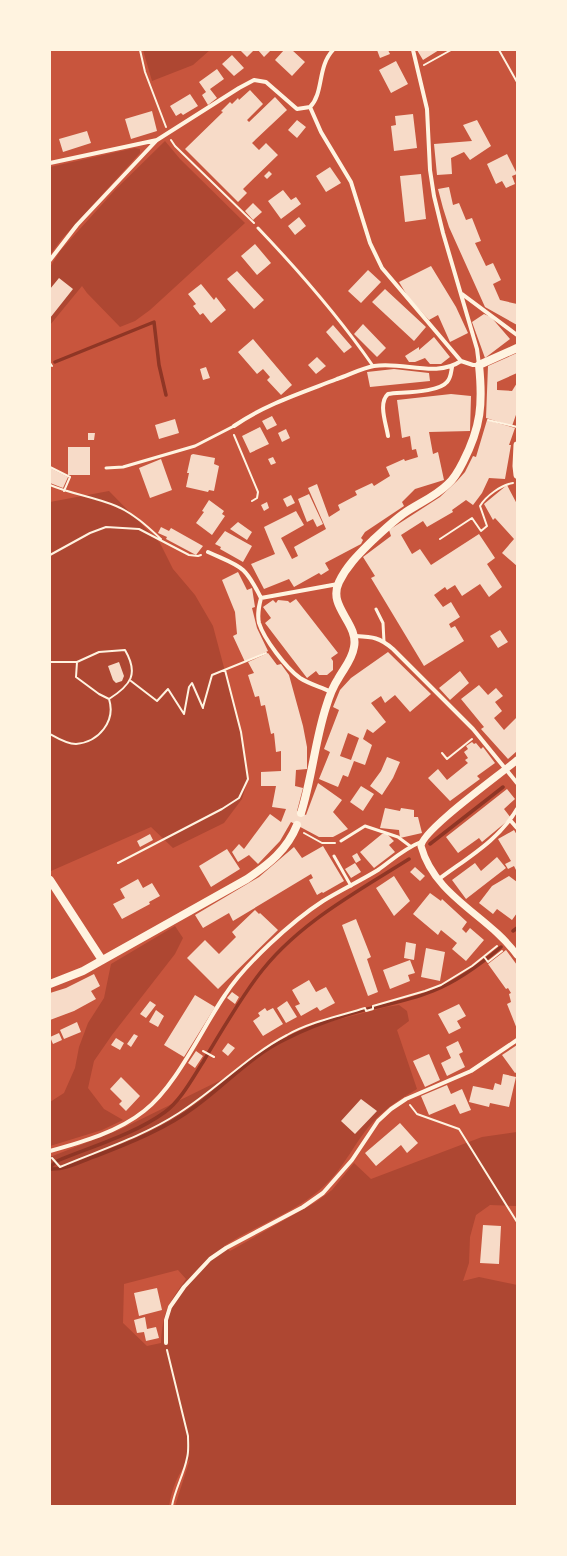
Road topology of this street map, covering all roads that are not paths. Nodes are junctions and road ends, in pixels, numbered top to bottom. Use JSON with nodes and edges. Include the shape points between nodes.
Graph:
{"nodes":[{"id":1,"x":333,"y":50,"type":"edge"},
{"id":2,"x":413,"y":50,"type":"edge"},
{"id":3,"x":310,"y":107,"type":"junction"},
{"id":4,"x":157,"y":140,"type":"junction"},
{"id":5,"x":50,"y":163,"type":"edge"},
{"id":6,"x":258,"y":228,"type":"road end"},
{"id":7,"x":50,"y":260,"type":"edge"},
{"id":8,"x":461,"y":294,"type":"junction"},
{"id":9,"x":517,"y":335,"type":"edge"},
{"id":10,"x":517,"y":348,"type":"edge"},
{"id":11,"x":461,"y":361,"type":"junction"},
{"id":12,"x":479,"y":365,"type":"junction"},
{"id":13,"x":373,"y":366,"type":"junction"},
{"id":14,"x":452,"y":367,"type":"junction"},
{"id":15,"x":234,"y":426,"type":"joint"},
{"id":16,"x":388,"y":436,"type":"dead end"},
{"id":17,"x":517,"y":445,"type":"edge"},
{"id":18,"x":106,"y":468,"type":"dead end"},
{"id":19,"x":517,"y":475,"type":"edge"},
{"id":20,"x":208,"y":552,"type":"road end"},
{"id":21,"x":338,"y":584,"type":"junction"},
{"id":22,"x":261,"y":598,"type":"junction"},
{"id":23,"x":376,"y":609,"type":"dead end"},
{"id":24,"x":354,"y":636,"type":"junction"},
{"id":25,"x":384,"y":642,"type":"junction"},
{"id":26,"x":331,"y":692,"type":"junction"},
{"id":27,"x":517,"y":760,"type":"edge"},
{"id":28,"x":505,"y":769,"type":"junction"},
{"id":29,"x":517,"y":783,"type":"edge"},
{"id":30,"x":517,"y":809,"type":"edge"},
{"id":31,"x":301,"y":813,"type":"dead end"},
{"id":32,"x":510,"y":820,"type":"junction"},
{"id":33,"x":296,"y":825,"type":"road end"},
{"id":34,"x":517,"y":828,"type":"edge"},
{"id":35,"x":341,"y":841,"type":"dead end"},
{"id":36,"x":421,"y":842,"type":"junction"},
{"id":37,"x":410,"y":846,"type":"junction"},
{"id":38,"x":334,"y":856,"type":"dead end"},
{"id":39,"x":439,"y":879,"type":"junction"},
{"id":40,"x":50,"y":880,"type":"edge"},
{"id":41,"x":351,"y":886,"type":"junction"},
{"id":42,"x":517,"y":954,"type":"edge"},
{"id":43,"x":102,"y":960,"type":"junction"},
{"id":44,"x":50,"y":984,"type":"edge"},
{"id":45,"x":517,"y":1040,"type":"edge"},
{"id":46,"x":50,"y":1151,"type":"edge"},
{"id":47,"x":166,"y":1344,"type":"road end"}],
"edges":[{"from":1,"to":3,"type":"street","via":[[320,76],[317,98]]},
{"from":2,"to":8,"type":"street","via":[[428,109],[430,170],[434,196]]},
{"from":3,"to":4,"type":"street","via":[[297,109],[266,82],[254,80]]},
{"from":3,"to":11,"type":"street","via":[[321,132],[351,182],[370,243],[382,268]]},
{"from":4,"to":5,"type":"street"},
{"from":4,"to":7,"type":"street","via":[[77,225]]},
{"from":6,"to":13,"type":"lane","via":[[335,316]]},
{"from":8,"to":9,"type":"street"},
{"from":8,"to":12,"type":"street"},
{"from":10,"to":12,"type":"main road"},
{"from":11,"to":12,"type":"street","via":[[473,366]]},
{"from":11,"to":14,"type":"street"},
{"from":12,"to":21,"type":"main road","via":[[482,389],[478,424],[458,472],[443,489],[387,526],[356,556]]},
{"from":13,"to":14,"type":"street","via":[[392,364],[440,369]]},
{"from":13,"to":15,"type":"street","via":[[274,402]]},
{"from":14,"to":16,"type":"street","via":[[448,381],[444,385],[428,390],[388,394],[384,398],[382,404]]},
{"from":15,"to":18,"type":"lane","via":[[195,446],[123,467]]},
{"from":17,"to":19,"type":"street"},
{"from":20,"to":22,"type":"street","via":[[243,569],[251,578]]},
{"from":21,"to":22,"type":"street"},
{"from":21,"to":24,"type":"main road","via":[[338,605]]},
{"from":22,"to":26,"type":"street","via":[[258,608],[259,621],[275,650],[300,678]]},
{"from":23,"to":25,"type":"lane","via":[[383,623]]},
{"from":24,"to":25,"type":"street","via":[[374,637]]},
{"from":24,"to":26,"type":"main road","via":[[353,654]]},
{"from":25,"to":28,"type":"street","via":[[478,735]]},
{"from":26,"to":31,"type":"main road","via":[[310,787]]},
{"from":27,"to":28,"type":"street"},
{"from":28,"to":29,"type":"street"},
{"from":28,"to":36,"type":"street","via":[[424,836]]},
{"from":30,"to":32,"type":"street"},
{"from":32,"to":34,"type":"street"},
{"from":32,"to":39,"type":"street","via":[[491,840]]},
{"from":33,"to":43,"type":"main road","via":[[286,846],[267,865],[247,879]]},
{"from":35,"to":37,"type":"lane","via":[[365,826],[398,838]]},
{"from":36,"to":37,"type":"street"},
{"from":36,"to":39,"type":"street","via":[[428,864]]},
{"from":37,"to":41,"type":"street"},
{"from":38,"to":41,"type":"lane"},
{"from":39,"to":42,"type":"street","via":[[457,900],[506,941]]},
{"from":40,"to":43,"type":"main road"},
{"from":41,"to":46,"type":"street","via":[[322,902],[252,963],[225,994],[167,1087],[145,1111],[98,1136]]},
{"from":43,"to":44,"type":"main road","via":[[83,971]]},
{"from":45,"to":47,"type":"street","via":[[471,1071],[406,1099],[378,1121],[352,1160],[323,1193],[303,1207],[210,1259],[194,1275],[170,1307],[166,1320]]}]}
